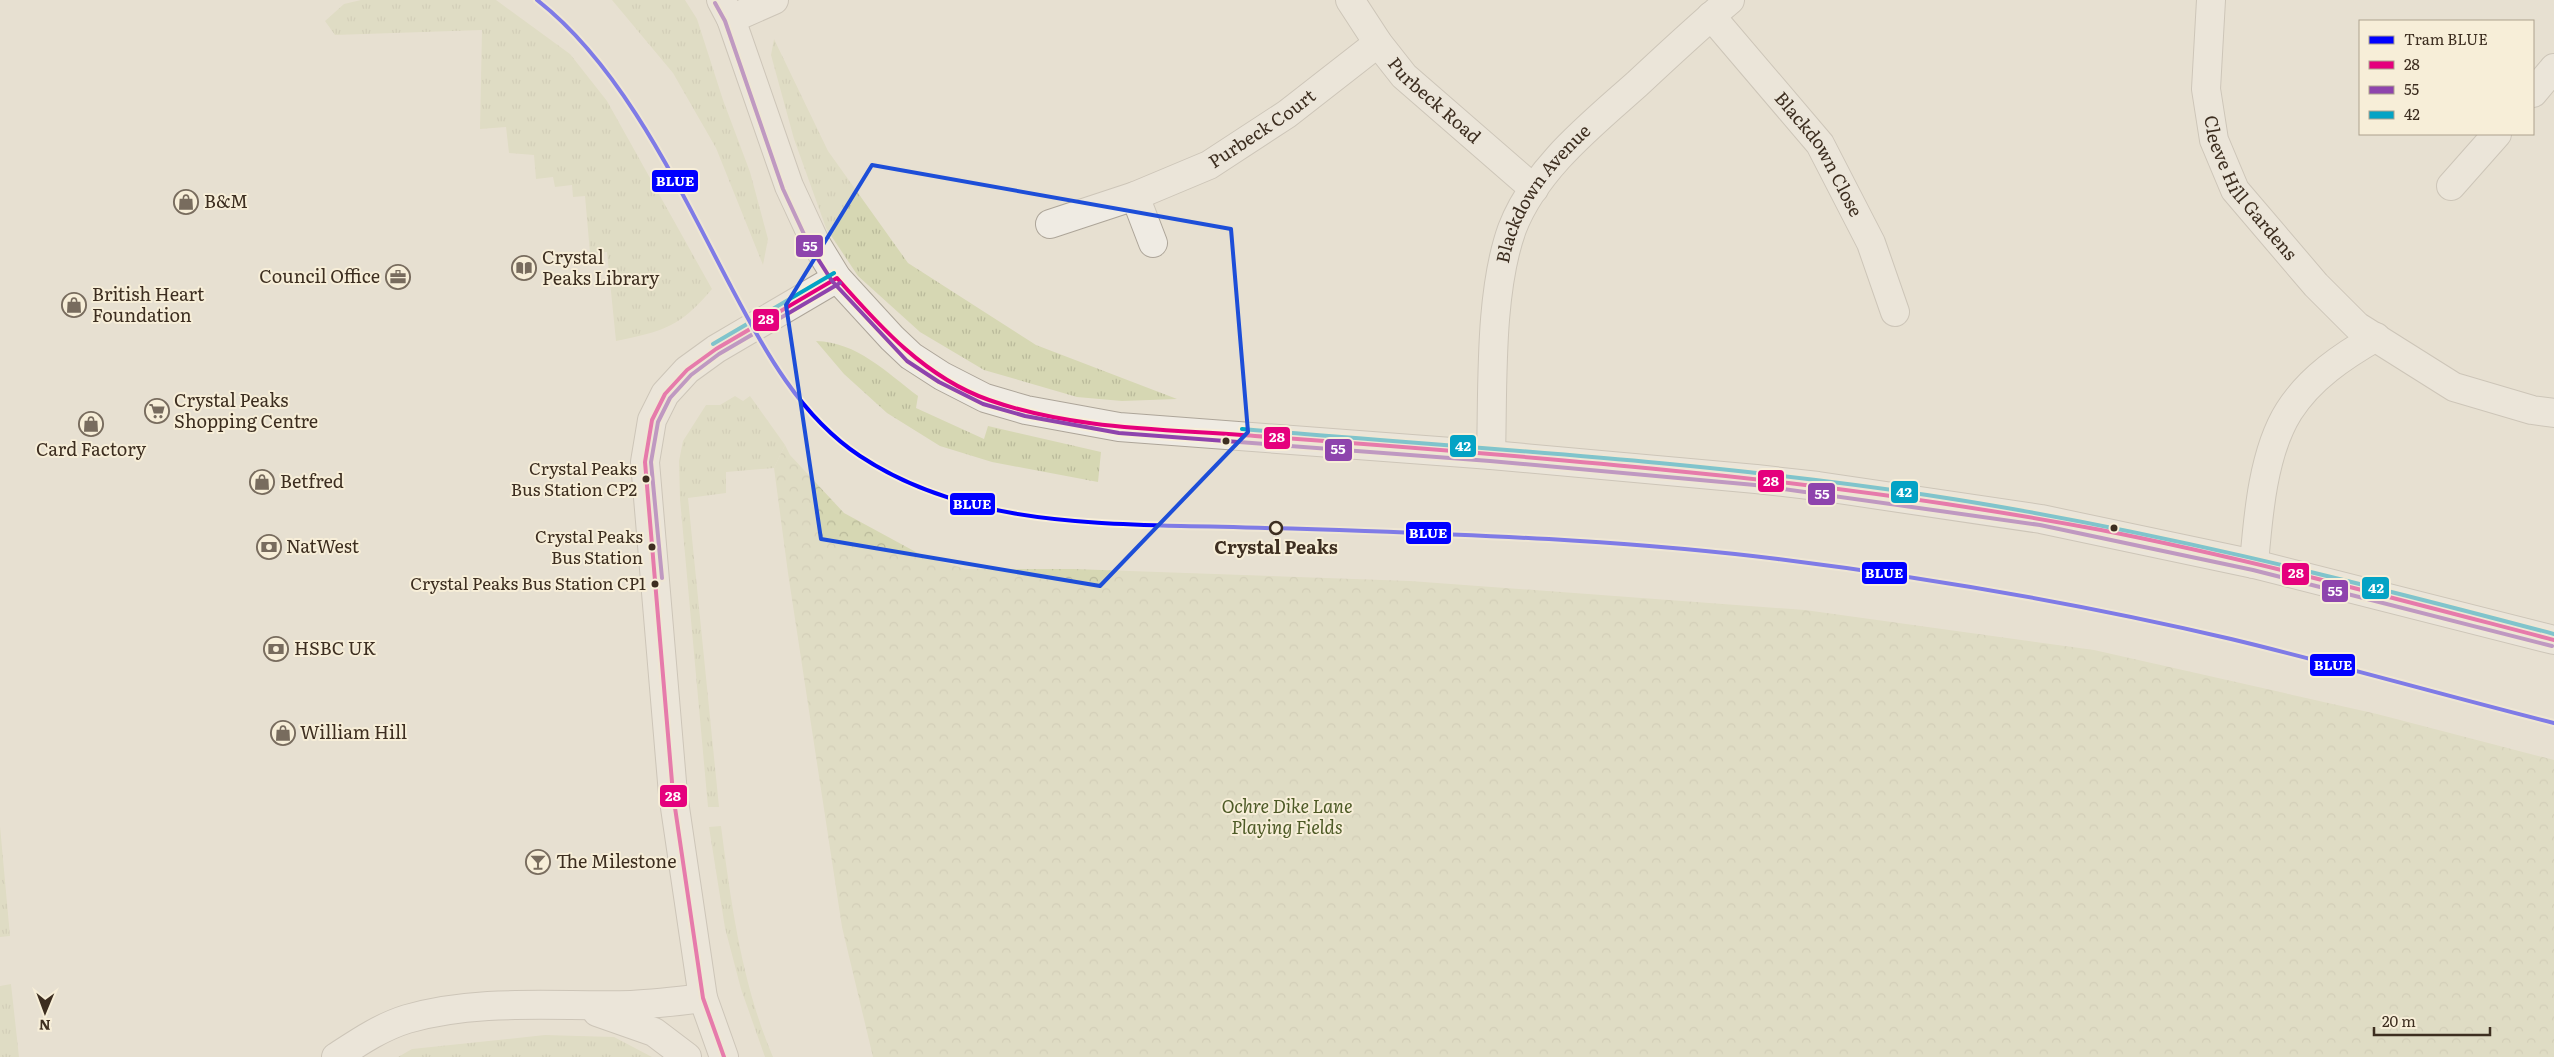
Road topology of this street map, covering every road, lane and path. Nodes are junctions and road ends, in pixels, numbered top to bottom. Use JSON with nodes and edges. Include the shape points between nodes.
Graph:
{"nodes":[{"id":1,"x":774,"y":0,"type":"edge"},
{"id":2,"x":1350,"y":0,"type":"edge"},
{"id":3,"x":2211,"y":0,"type":"edge"},
{"id":4,"x":1721,"y":8,"type":"edge"},
{"id":5,"x":726,"y":10,"type":"edge"},
{"id":6,"x":1378,"y":43,"type":"junction"},
{"id":7,"x":2554,"y":68,"type":"edge"},
{"id":8,"x":2534,"y":92,"type":"edge"},
{"id":9,"x":2496,"y":135,"type":"edge"},
{"id":10,"x":2451,"y":186,"type":"dead end"},
{"id":11,"x":1534,"y":189,"type":"junction"},
{"id":12,"x":1135,"y":196,"type":"junction"},
{"id":13,"x":1050,"y":224,"type":"dead end"},
{"id":14,"x":1153,"y":243,"type":"dead end"},
{"id":15,"x":838,"y":278,"type":"junction"},
{"id":16,"x":1895,"y":312,"type":"dead end"},
{"id":17,"x":2376,"y":337,"type":"junction"},
{"id":18,"x":2554,"y":413,"type":"edge"},
{"id":19,"x":1491,"y":455,"type":"junction"},
{"id":20,"x":2254,"y":564,"type":"junction"},
{"id":21,"x":2554,"y":640,"type":"edge"},
{"id":22,"x":703,"y":998,"type":"junction"},
{"id":23,"x":574,"y":1004,"type":"junction"},
{"id":24,"x":336,"y":1057,"type":"edge"},
{"id":25,"x":687,"y":1057,"type":"edge"},
{"id":26,"x":724,"y":1057,"type":"edge"}],
"edges":[{"from":1,"to":5,"type":"street"},
{"from":2,"to":6,"type":"street","name":"Purbeck Road"},
{"from":3,"to":17,"type":"street","name":"Cleeve Hill Gardens","via":[[2206,89],[2214,140],[2235,190],[2316,284],[2357,326]]},
{"from":4,"to":11,"type":"street","name":"Blackdown Avenue","via":[[1576,140]]},
{"from":4,"to":16,"type":"street","name":"Blackdown Close","via":[[1820,144],[1871,243]]},
{"from":5,"to":15,"type":"street","via":[[789,186],[815,242]]},
{"from":6,"to":11,"type":"street","name":"Purbeck Road","via":[[1404,76]]},
{"from":6,"to":12,"type":"street","name":"Purbeck Court","via":[[1287,114],[1210,165]]},
{"from":7,"to":8,"type":"street"},
{"from":9,"to":10,"type":"street"},
{"from":11,"to":19,"type":"street","name":"Blackdown Avenue","via":[[1512,229],[1501,271],[1494,341]]},
{"from":12,"to":13,"type":"street","name":"Purbeck Court"},
{"from":12,"to":14,"type":"street"},
{"from":15,"to":19,"type":"street","via":[[911,356],[985,398],[1026,410],[1119,427]]},
{"from":15,"to":22,"type":"street","via":[[716,349],[688,370],[665,394],[652,420],[645,462],[673,794]]},
{"from":17,"to":18,"type":"street","name":"Cleeve Hill Gardens","via":[[2454,387],[2532,410]]},
{"from":17,"to":20,"type":"street","via":[[2344,355],[2312,383],[2289,412],[2275,444],[2263,492]]},
{"from":19,"to":20,"type":"street","via":[[1818,486],[2041,519]]},
{"from":20,"to":21,"type":"street"},
{"from":22,"to":23,"type":"street","via":[[631,1005]]},
{"from":22,"to":26,"type":"street"},
{"from":23,"to":24,"type":"street","via":[[441,1010],[405,1020],[370,1035]]},
{"from":23,"to":25,"type":"street","via":[[654,1032]]}]}
